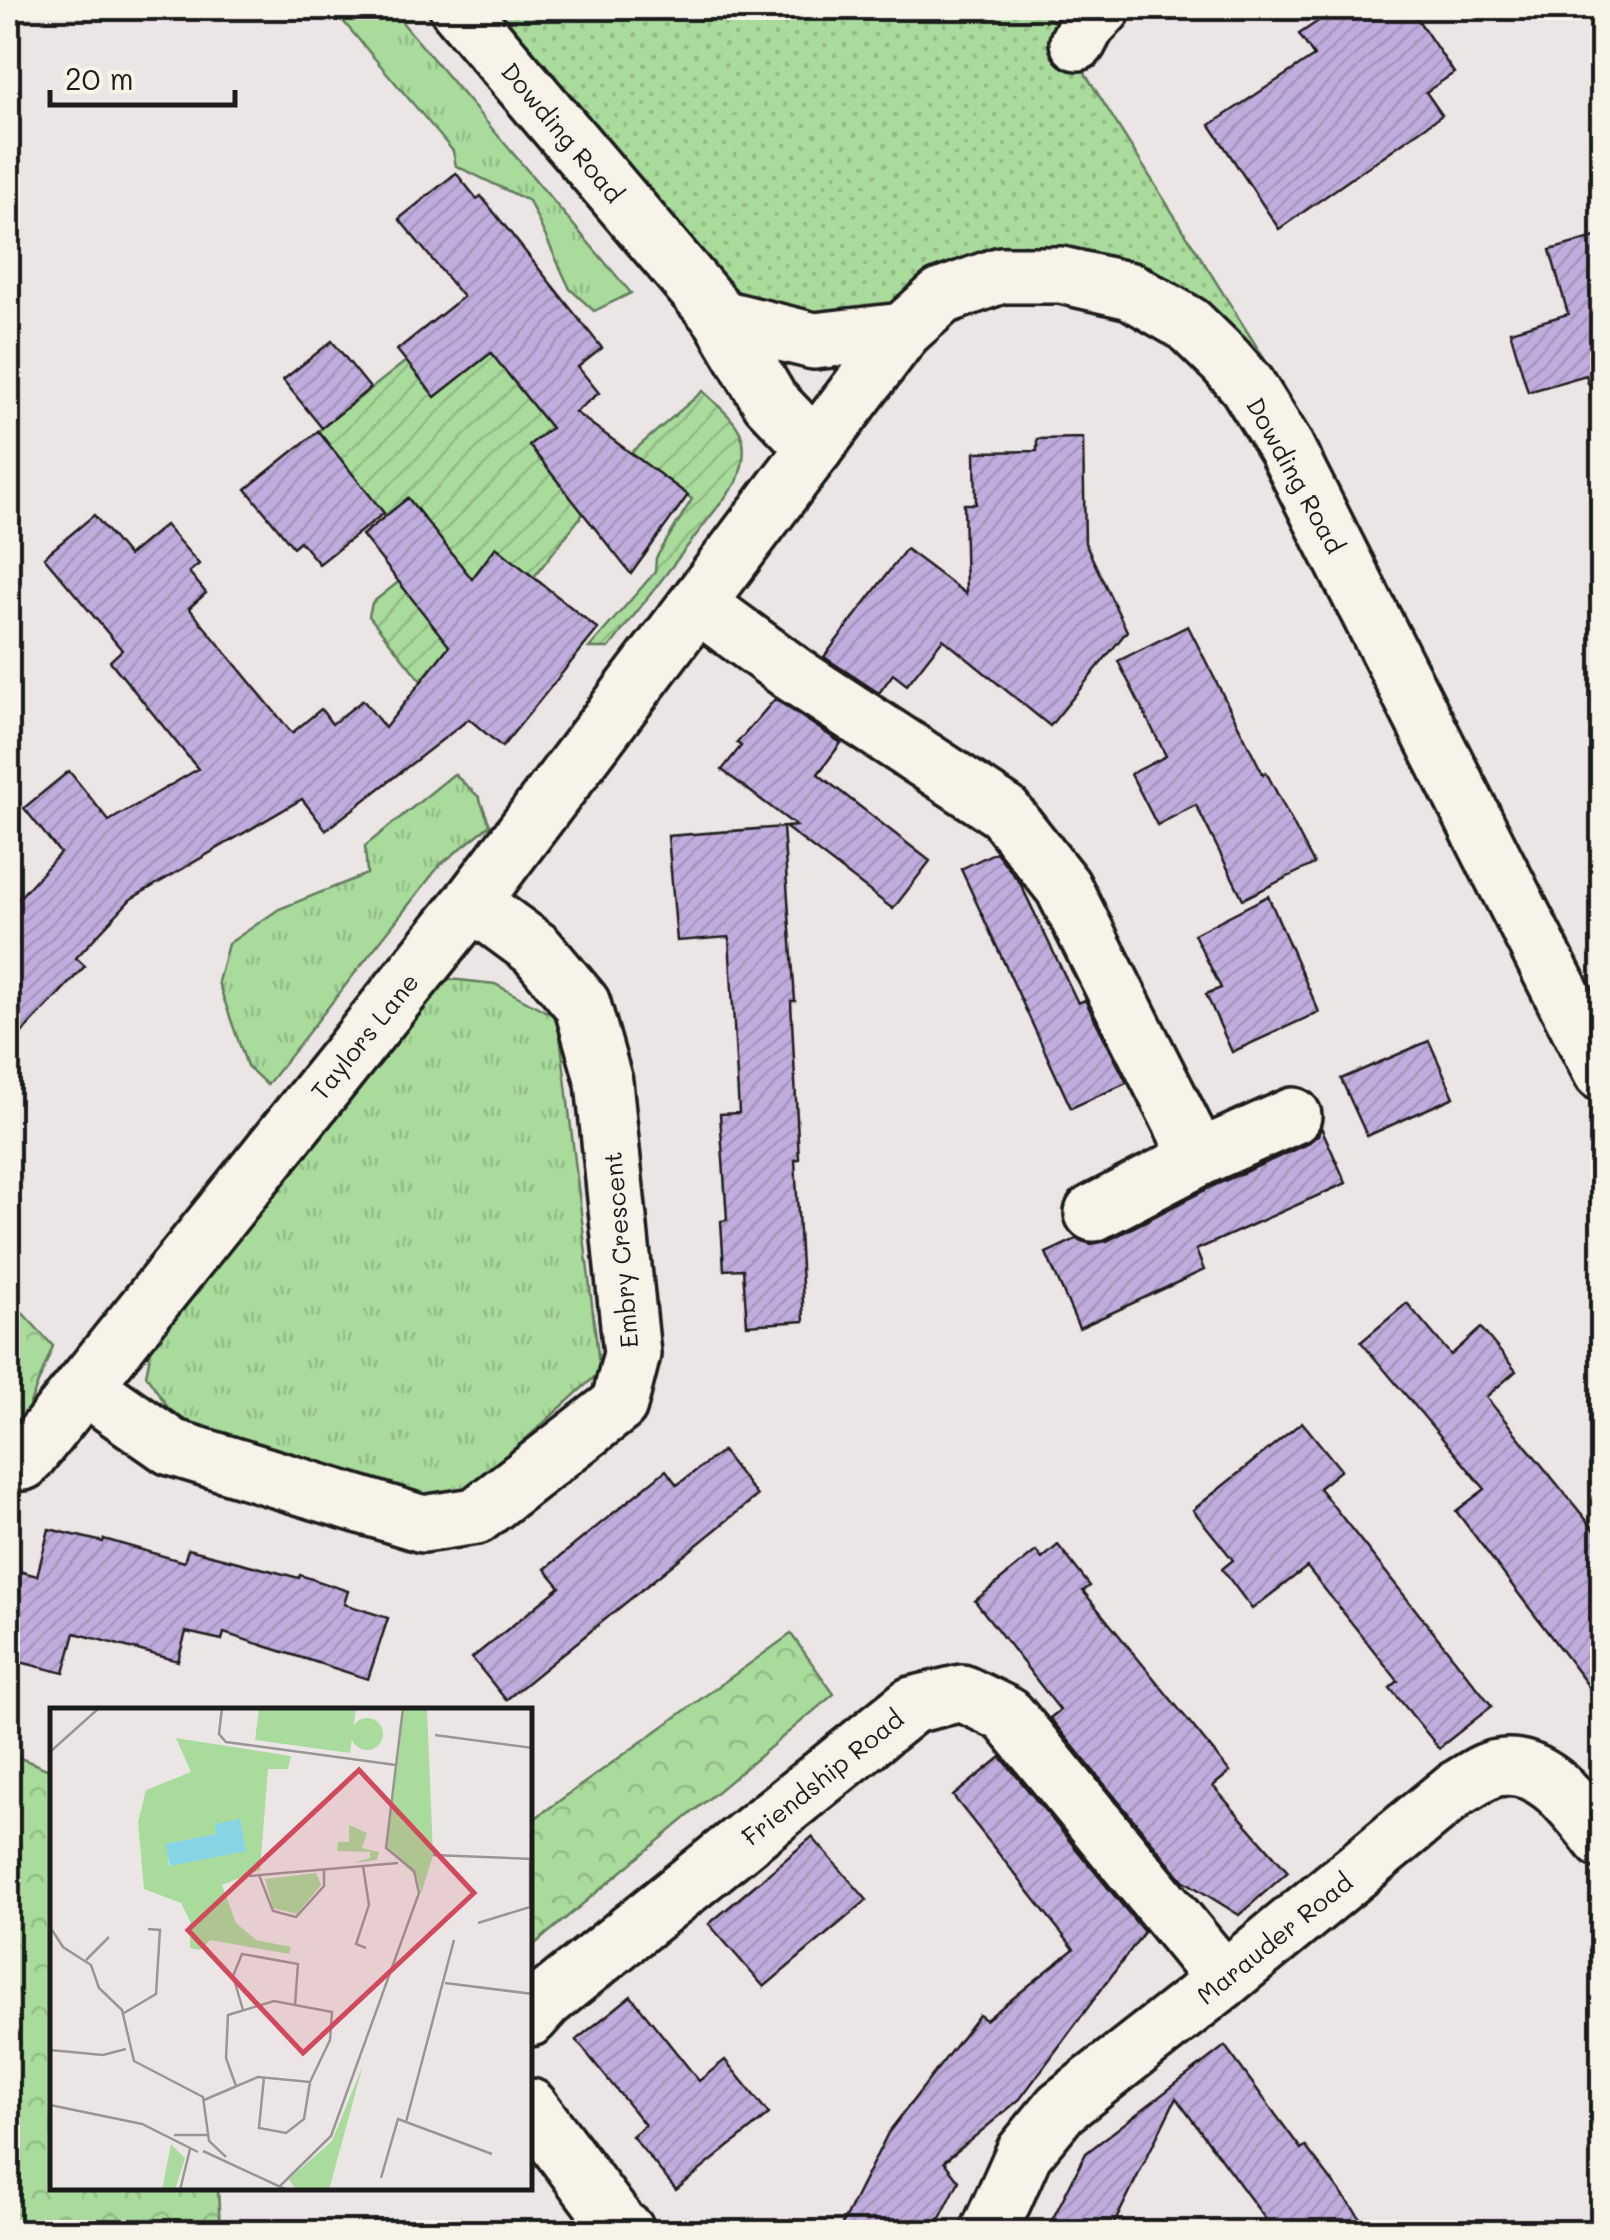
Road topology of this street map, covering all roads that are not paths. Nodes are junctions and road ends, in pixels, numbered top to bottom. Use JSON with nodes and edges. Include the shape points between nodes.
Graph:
{"nodes":[{"id":1,"x":458,"y":8,"type":"edge"},
{"id":2,"x":720,"y":318,"type":"junction"},
{"id":3,"x":903,"y":331,"type":"junction"},
{"id":4,"x":815,"y":448,"type":"junction"},
{"id":5,"x":698,"y":604,"type":"junction"},
{"id":6,"x":472,"y":902,"type":"junction"},
{"id":7,"x":1602,"y":1074,"type":"edge"},
{"id":8,"x":1293,"y":1116,"type":"dead end"},
{"id":9,"x":1199,"y":1158,"type":"junction"},
{"id":10,"x":1093,"y":1212,"type":"dead end"},
{"id":11,"x":84,"y":1386,"type":"junction"},
{"id":12,"x":24,"y":1462,"type":"dead end"},
{"id":13,"x":1602,"y":1840,"type":"edge"},
{"id":14,"x":1224,"y":1980,"type":"junction"},
{"id":15,"x":532,"y":2016,"type":"edge"},
{"id":16,"x":532,"y":2110,"type":"edge"},
{"id":17,"x":627,"y":2232,"type":"edge"},
{"id":18,"x":989,"y":2232,"type":"edge"}],
"edges":[{"from":1,"to":2,"type":"street","name":"Dowding Road"},
{"from":2,"to":3,"type":"street","via":[[814,342]]},
{"from":2,"to":4,"type":"street","name":"Dowding Road","via":[[770,402]]},
{"from":3,"to":4,"type":"street","name":"Taylors Lane"},
{"from":3,"to":7,"type":"street","name":"Dowding Road","via":[[941,297],[1001,275],[1062,275],[1131,291],[1188,324],[1226,361],[1285,446]]},
{"from":4,"to":5,"type":"street","name":"Taylors Lane"},
{"from":5,"to":6,"type":"street","name":"Taylors Lane"},
{"from":5,"to":9,"type":"street","via":[[1004,812],[1063,887]]},
{"from":6,"to":11,"type":"street","name":"Taylors Lane"},
{"from":6,"to":11,"type":"street","name":"Embry Crescent","via":[[536,949],[582,1004],[604,1082],[632,1354],[619,1404],[476,1516],[422,1524],[171,1447]]},
{"from":8,"to":9,"type":"street"},
{"from":9,"to":10,"type":"street"},
{"from":11,"to":12,"type":"street","name":"Taylors Lane"},
{"from":13,"to":14,"type":"street","name":"Marauder Road","via":[[1567,1796],[1533,1771],[1495,1768],[1456,1788]]},
{"from":14,"to":15,"type":"street","name":"Friendship Road","via":[[1007,1715],[962,1693],[912,1705]]},
{"from":14,"to":18,"type":"street","name":"Marauder Road","via":[[1061,2108],[1024,2153]]},
{"from":16,"to":17,"type":"street"}]}
